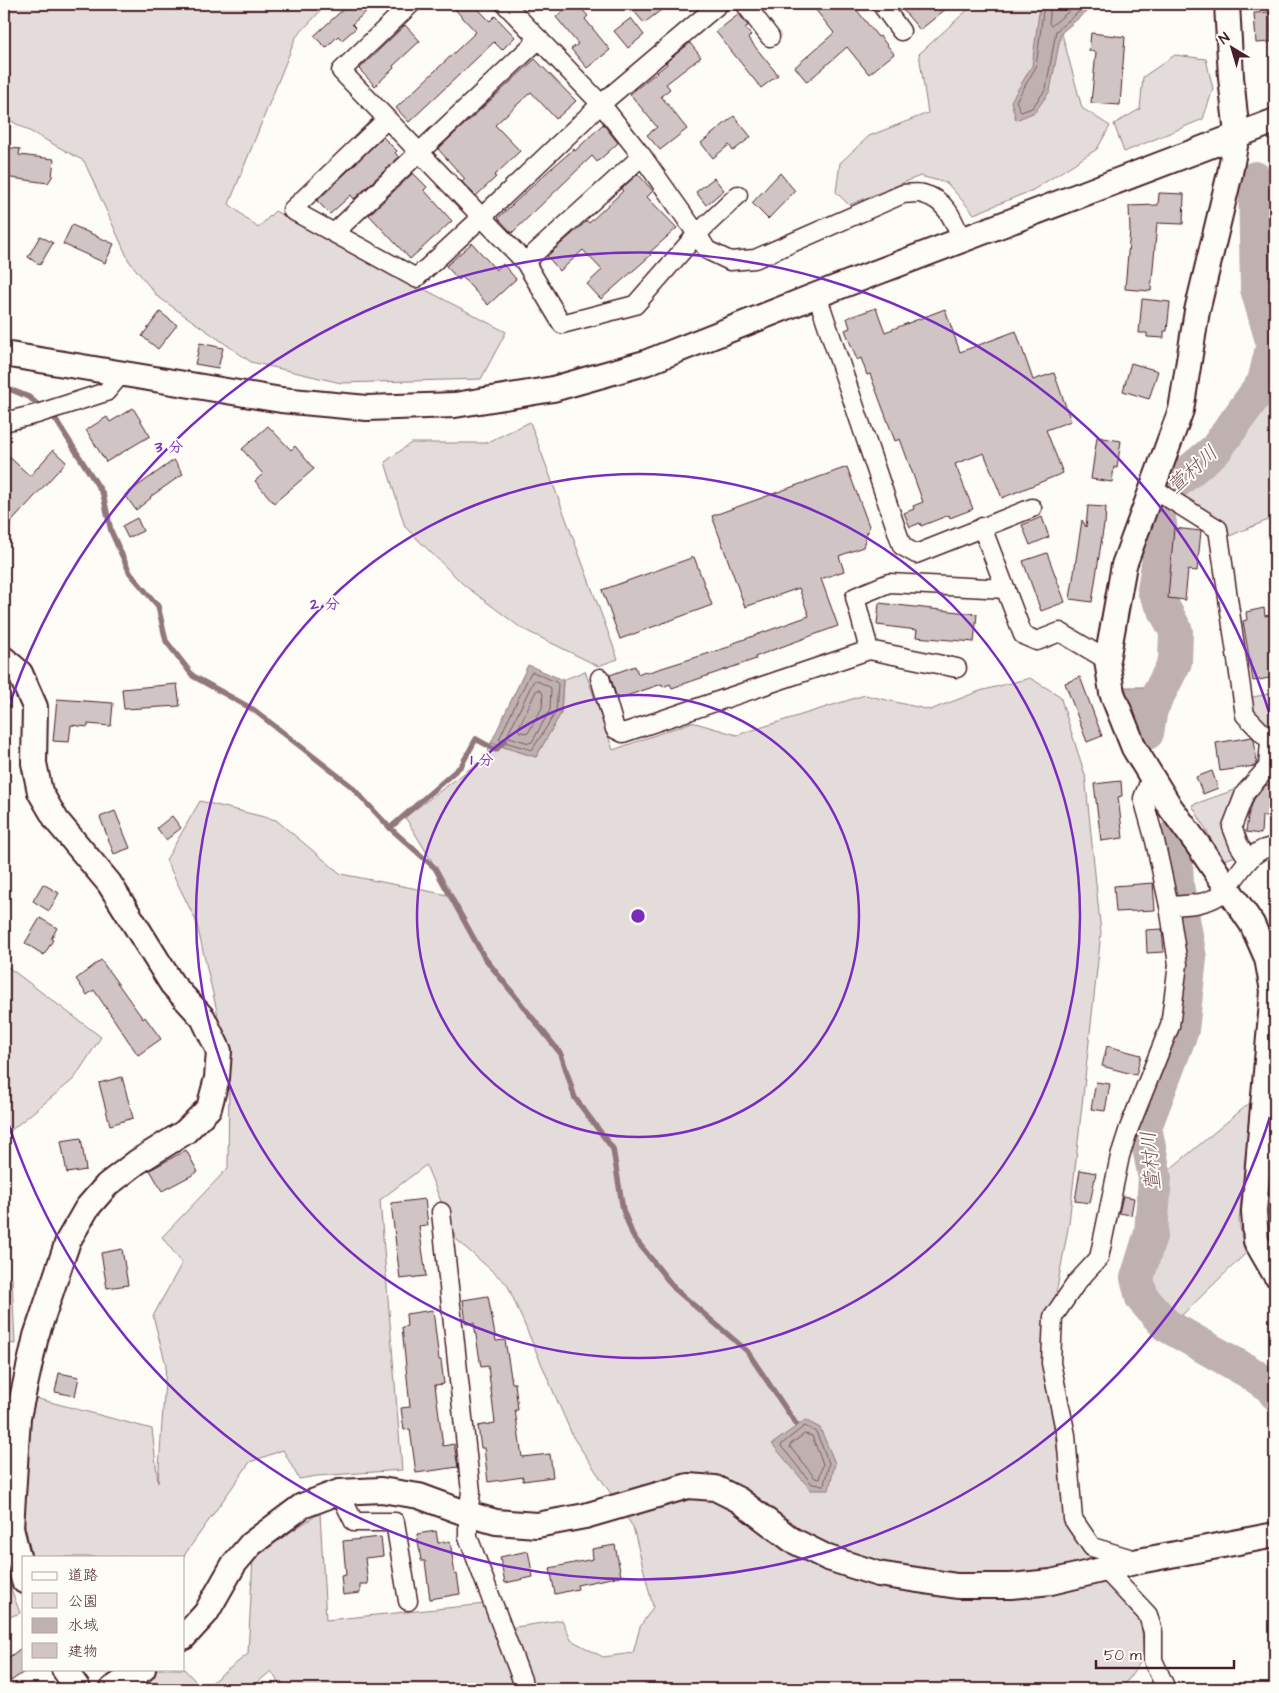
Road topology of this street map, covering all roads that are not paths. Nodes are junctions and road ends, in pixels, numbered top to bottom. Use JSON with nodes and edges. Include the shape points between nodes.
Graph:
{"nodes":[{"id":1,"x":411,"y":4,"type":"edge"},
{"id":2,"x":505,"y":4,"type":"edge"},
{"id":3,"x":719,"y":4,"type":"edge"},
{"id":4,"x":745,"y":4,"type":"edge"},
{"id":5,"x":881,"y":4,"type":"edge"},
{"id":6,"x":1227,"y":4,"type":"edge"},
{"id":7,"x":901,"y":31,"type":"dead end"},
{"id":8,"x":770,"y":37,"type":"dead end"},
{"id":9,"x":539,"y":39,"type":"junction"},
{"id":10,"x":601,"y":104,"type":"junction"},
{"id":11,"x":387,"y":119,"type":"junction"},
{"id":12,"x":1275,"y":121,"type":"edge"},
{"id":13,"x":1237,"y":135,"type":"junction"},
{"id":14,"x":420,"y":152,"type":"junction"},
{"id":15,"x":642,"y":156,"type":"junction"},
{"id":16,"x":738,"y":195,"type":"dead end"},
{"id":17,"x":482,"y":218,"type":"junction"},
{"id":18,"x":334,"y":233,"type":"junction"},
{"id":19,"x":697,"y":234,"type":"junction"},
{"id":20,"x":962,"y":241,"type":"junction"},
{"id":21,"x":525,"y":262,"type":"junction"},
{"id":22,"x":817,"y":296,"type":"junction"},
{"id":23,"x":4,"y":354,"type":"edge"},
{"id":24,"x":123,"y":372,"type":"junction"},
{"id":25,"x":4,"y":422,"type":"edge"},
{"id":26,"x":1160,"y":492,"type":"junction"},
{"id":27,"x":1032,"y":508,"type":"dead end"},
{"id":28,"x":982,"y":527,"type":"junction"},
{"id":29,"x":1006,"y":589,"type":"junction"},
{"id":30,"x":869,"y":650,"type":"junction"},
{"id":31,"x":4,"y":659,"type":"edge"},
{"id":32,"x":1108,"y":660,"type":"junction"},
{"id":33,"x":957,"y":668,"type":"dead end"},
{"id":34,"x":600,"y":678,"type":"dead end"},
{"id":35,"x":1151,"y":778,"type":"junction"},
{"id":36,"x":1275,"y":847,"type":"edge"},
{"id":37,"x":1249,"y":860,"type":"junction"},
{"id":38,"x":1228,"y":888,"type":"junction"},
{"id":39,"x":1169,"y":906,"type":"junction"},
{"id":40,"x":1272,"y":1039,"type":"edge"},
{"id":41,"x":441,"y":1212,"type":"dead end"},
{"id":42,"x":1275,"y":1274,"type":"edge"},
{"id":43,"x":339,"y":1492,"type":"junction"},
{"id":44,"x":468,"y":1514,"type":"junction"},
{"id":45,"x":1275,"y":1535,"type":"edge"},
{"id":46,"x":1139,"y":1561,"type":"junction"},
{"id":47,"x":1105,"y":1569,"type":"junction"},
{"id":48,"x":22,"y":1573,"type":"edge"},
{"id":49,"x":408,"y":1601,"type":"dead end"},
{"id":50,"x":185,"y":1636,"type":"edge"},
{"id":51,"x":65,"y":1670,"type":"edge"},
{"id":52,"x":141,"y":1670,"type":"edge"},
{"id":53,"x":78,"y":1689,"type":"edge"},
{"id":54,"x":112,"y":1689,"type":"edge"},
{"id":55,"x":524,"y":1689,"type":"edge"},
{"id":56,"x":1166,"y":1689,"type":"edge"}],
"edges":[{"from":1,"to":11,"type":"street","via":[[341,71]]},
{"from":2,"to":9,"type":"street"},
{"from":3,"to":10,"type":"street"},
{"from":4,"to":8,"type":"street"},
{"from":5,"to":7,"type":"street"},
{"from":6,"to":13,"type":"street"},
{"from":9,"to":10,"type":"street"},
{"from":9,"to":14,"type":"street"},
{"from":10,"to":15,"type":"street"},
{"from":10,"to":17,"type":"street"},
{"from":11,"to":14,"type":"street"},
{"from":11,"to":18,"type":"street","via":[[292,210]]},
{"from":12,"to":13,"type":"street"},
{"from":13,"to":20,"type":"street"},
{"from":13,"to":26,"type":"street","via":[[1197,311],[1181,410]]},
{"from":14,"to":17,"type":"street"},
{"from":14,"to":18,"type":"street"},
{"from":15,"to":19,"type":"street"},
{"from":15,"to":21,"type":"street"},
{"from":16,"to":19,"type":"street"},
{"from":17,"to":18,"type":"street","via":[[416,278]]},
{"from":17,"to":21,"type":"street"},
{"from":19,"to":20,"type":"street","via":[[707,250],[730,260],[755,259],[903,194],[923,193],[942,203],[952,216]]},
{"from":19,"to":21,"type":"street","via":[[635,305],[562,324]]},
{"from":20,"to":22,"type":"street"},
{"from":22,"to":24,"type":"street","via":[[646,363],[552,389],[455,405],[367,408],[281,400]]},
{"from":22,"to":28,"type":"street","via":[[902,546],[916,554]]},
{"from":23,"to":24,"type":"street"},
{"from":24,"to":25,"type":"street","via":[[106,392]]},
{"from":26,"to":32,"type":"street","via":[[1124,565]]},
{"from":26,"to":37,"type":"street","via":[[1218,529],[1245,715],[1270,741],[1268,766],[1245,793],[1232,827]]},
{"from":27,"to":28,"type":"street"},
{"from":28,"to":29,"type":"street"},
{"from":29,"to":30,"type":"street","via":[[889,583],[855,597]]},
{"from":29,"to":32,"type":"street","via":[[1023,635],[1037,641],[1060,632]]},
{"from":30,"to":33,"type":"street"},
{"from":30,"to":34,"type":"street","via":[[623,733],[615,729]]},
{"from":31,"to":48,"type":"street","via":[[20,673],[35,707],[34,763],[40,792],[57,821],[109,883],[172,984],[204,1018],[219,1051],[217,1078],[209,1108],[185,1132],[107,1185],[87,1208],[68,1241],[36,1336],[18,1417],[11,1528]]},
{"from":32,"to":35,"type":"street","via":[[1112,693],[1134,748]]},
{"from":35,"to":38,"type":"street"},
{"from":35,"to":39,"type":"street","via":[[1143,798]]},
{"from":36,"to":37,"type":"street"},
{"from":37,"to":38,"type":"street"},
{"from":38,"to":39,"type":"street","via":[[1217,897],[1192,905]]},
{"from":38,"to":40,"type":"street","via":[[1252,924],[1267,958],[1272,991]]},
{"from":39,"to":46,"type":"street","via":[[1178,964],[1170,1026],[1120,1156],[1099,1258],[1077,1282],[1053,1317],[1051,1363],[1066,1434],[1073,1520],[1092,1547]]},
{"from":40,"to":42,"type":"street","via":[[1254,1211],[1256,1241]]},
{"from":41,"to":44,"type":"street","via":[[471,1492]]},
{"from":43,"to":44,"type":"street","via":[[381,1490],[419,1496]]},
{"from":43,"to":49,"type":"street","via":[[354,1522],[395,1522]]},
{"from":43,"to":50,"type":"street","via":[[302,1506],[251,1544],[234,1564],[206,1613]]},
{"from":44,"to":47,"type":"street","via":[[496,1522],[537,1525],[585,1516],[688,1486],[715,1488],[739,1500],[792,1540],[828,1558],[878,1574],[957,1586],[1011,1586],[1051,1582]]},
{"from":44,"to":55,"type":"street","via":[[468,1537]]},
{"from":45,"to":46,"type":"street"},
{"from":46,"to":47,"type":"street"},
{"from":47,"to":56,"type":"street","via":[[1148,1615],[1153,1632],[1153,1660]]},
{"from":51,"to":53,"type":"street"},
{"from":52,"to":54,"type":"street"}]}
